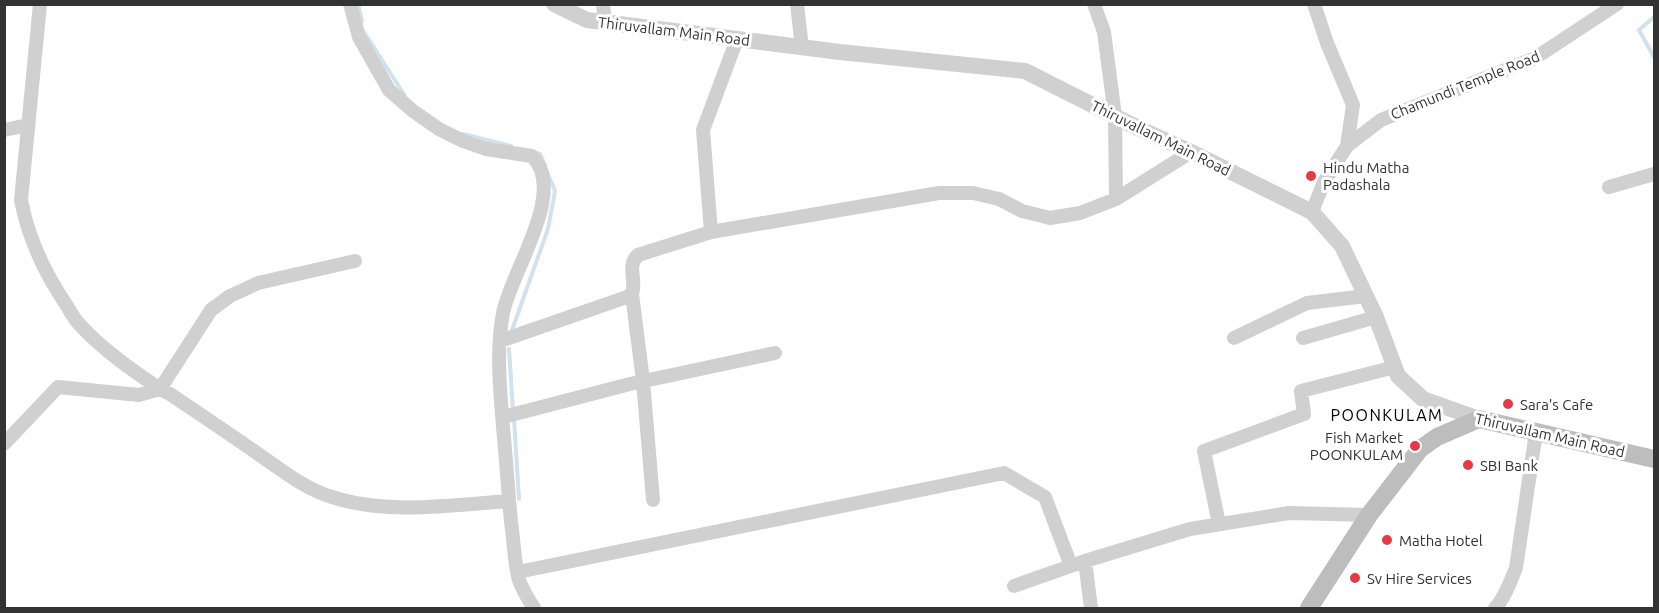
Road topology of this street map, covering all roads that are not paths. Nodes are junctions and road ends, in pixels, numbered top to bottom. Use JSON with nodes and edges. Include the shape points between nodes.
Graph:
{"nodes":[{"id":1,"x":40,"y":4,"type":"edge"},
{"id":2,"x":350,"y":4,"type":"edge"},
{"id":3,"x":554,"y":4,"type":"edge"},
{"id":4,"x":603,"y":4,"type":"edge"},
{"id":5,"x":797,"y":4,"type":"edge"},
{"id":6,"x":1094,"y":4,"type":"edge"},
{"id":7,"x":1314,"y":4,"type":"edge"},
{"id":8,"x":1617,"y":4,"type":"edge"},
{"id":9,"x":605,"y":23,"type":"junction"},
{"id":10,"x":737,"y":39,"type":"junction"},
{"id":11,"x":802,"y":48,"type":"junction"},
{"id":12,"x":1115,"y":116,"type":"junction"},
{"id":13,"x":28,"y":125,"type":"junction"},
{"id":14,"x":4,"y":130,"type":"edge"},
{"id":15,"x":1347,"y":146,"type":"junction"},
{"id":16,"x":1191,"y":152,"type":"junction"},
{"id":17,"x":1654,"y":174,"type":"edge"},
{"id":18,"x":1609,"y":187,"type":"dead end"},
{"id":19,"x":1116,"y":199,"type":"junction"},
{"id":20,"x":1312,"y":212,"type":"junction"},
{"id":21,"x":711,"y":232,"type":"junction"},
{"id":22,"x":355,"y":261,"type":"dead end"},
{"id":23,"x":632,"y":294,"type":"junction"},
{"id":24,"x":1366,"y":296,"type":"junction"},
{"id":25,"x":1376,"y":317,"type":"junction"},
{"id":26,"x":1234,"y":338,"type":"dead end"},
{"id":27,"x":1303,"y":339,"type":"dead end"},
{"id":28,"x":500,"y":341,"type":"junction"},
{"id":29,"x":775,"y":353,"type":"dead end"},
{"id":30,"x":1395,"y":367,"type":"junction"},
{"id":31,"x":643,"y":381,"type":"junction"},
{"id":32,"x":160,"y":389,"type":"junction"},
{"id":33,"x":502,"y":417,"type":"junction"},
{"id":34,"x":1479,"y":419,"type":"junction"},
{"id":35,"x":1536,"y":432,"type":"junction"},
{"id":36,"x":4,"y":444,"type":"edge"},
{"id":37,"x":1654,"y":462,"type":"edge"},
{"id":38,"x":653,"y":500,"type":"dead end"},
{"id":39,"x":509,"y":501,"type":"junction"},
{"id":40,"x":1369,"y":515,"type":"junction"},
{"id":41,"x":1219,"y":524,"type":"junction"},
{"id":42,"x":1085,"y":561,"type":"junction"},
{"id":43,"x":1071,"y":566,"type":"junction"},
{"id":44,"x":518,"y":572,"type":"junction"},
{"id":45,"x":1014,"y":586,"type":"dead end"},
{"id":46,"x":534,"y":609,"type":"edge"},
{"id":47,"x":1091,"y":609,"type":"edge"},
{"id":48,"x":1309,"y":609,"type":"edge"},
{"id":49,"x":1495,"y":609,"type":"edge"}],
"edges":[{"from":1,"to":13,"type":"street"},
{"from":2,"to":28,"type":"street","via":[[359,37],[389,90],[413,111],[463,141],[532,156],[537,161],[545,186],[543,210],[504,311]]},
{"from":3,"to":9,"type":"street","name":"Thiruvallam Main Road","via":[[587,20]]},
{"from":4,"to":9,"type":"street"},
{"from":5,"to":11,"type":"street"},
{"from":6,"to":12,"type":"street","via":[[1104,32]]},
{"from":7,"to":15,"type":"street","via":[[1353,105]]},
{"from":8,"to":15,"type":"street","name":"Chamundi Temple Road","via":[[1535,58],[1381,120]]},
{"from":9,"to":10,"type":"street","name":"Thiruvallam Main Road"},
{"from":10,"to":11,"type":"street","name":"Thiruvallam Main Road"},
{"from":10,"to":21,"type":"street","via":[[703,130]]},
{"from":11,"to":12,"type":"street","name":"Thiruvallam Main Road","via":[[1025,71]]},
{"from":12,"to":16,"type":"street","name":"Thiruvallam Main Road"},
{"from":12,"to":19,"type":"street"},
{"from":13,"to":14,"type":"street"},
{"from":13,"to":32,"type":"street","via":[[21,200],[55,289],[78,324]]},
{"from":15,"to":20,"type":"street","name":"Chamundi Temple Road","via":[[1324,182]]},
{"from":16,"to":19,"type":"street"},
{"from":16,"to":20,"type":"street","name":"Thiruvallam Main Road"},
{"from":17,"to":18,"type":"street"},
{"from":19,"to":21,"type":"street","via":[[1080,213],[1050,218],[973,193],[939,193]]},
{"from":20,"to":24,"type":"street","name":"Thiruvallam Main Road","via":[[1342,246]]},
{"from":21,"to":23,"type":"street","via":[[638,255],[631,266]]},
{"from":22,"to":32,"type":"street","via":[[258,283],[230,296],[211,310]]},
{"from":23,"to":28,"type":"street"},
{"from":23,"to":31,"type":"street"},
{"from":24,"to":25,"type":"street","name":"Thiruvallam Main Road"},
{"from":24,"to":26,"type":"street","via":[[1307,303]]},
{"from":25,"to":27,"type":"street"},
{"from":25,"to":30,"type":"street","name":"Thiruvallam Main Road"},
{"from":28,"to":33,"type":"street"},
{"from":29,"to":31,"type":"street"},
{"from":30,"to":34,"type":"street","name":"Thiruvallam Main Road","via":[[1398,376],[1423,399]]},
{"from":30,"to":41,"type":"street","via":[[1301,391],[1304,414],[1204,451]]},
{"from":31,"to":33,"type":"street"},
{"from":31,"to":38,"type":"street"},
{"from":32,"to":36,"type":"street","via":[[139,395],[58,387]]},
{"from":32,"to":39,"type":"street","via":[[302,484],[331,497],[393,507]]},
{"from":33,"to":39,"type":"street"},
{"from":34,"to":35,"type":"main road","name":"Thiruvallam Main Road"},
{"from":34,"to":40,"type":"main road","via":[[1420,449]]},
{"from":35,"to":37,"type":"main road","name":"Thiruvallam Main Road"},
{"from":35,"to":49,"type":"street","via":[[1516,568]]},
{"from":39,"to":44,"type":"street"},
{"from":40,"to":41,"type":"street","via":[[1289,513]]},
{"from":40,"to":48,"type":"main road"},
{"from":41,"to":42,"type":"street"},
{"from":42,"to":43,"type":"street"},
{"from":42,"to":47,"type":"street"},
{"from":43,"to":44,"type":"street","via":[[1045,496],[1004,473]]},
{"from":43,"to":45,"type":"street"},
{"from":44,"to":46,"type":"street"}]}
